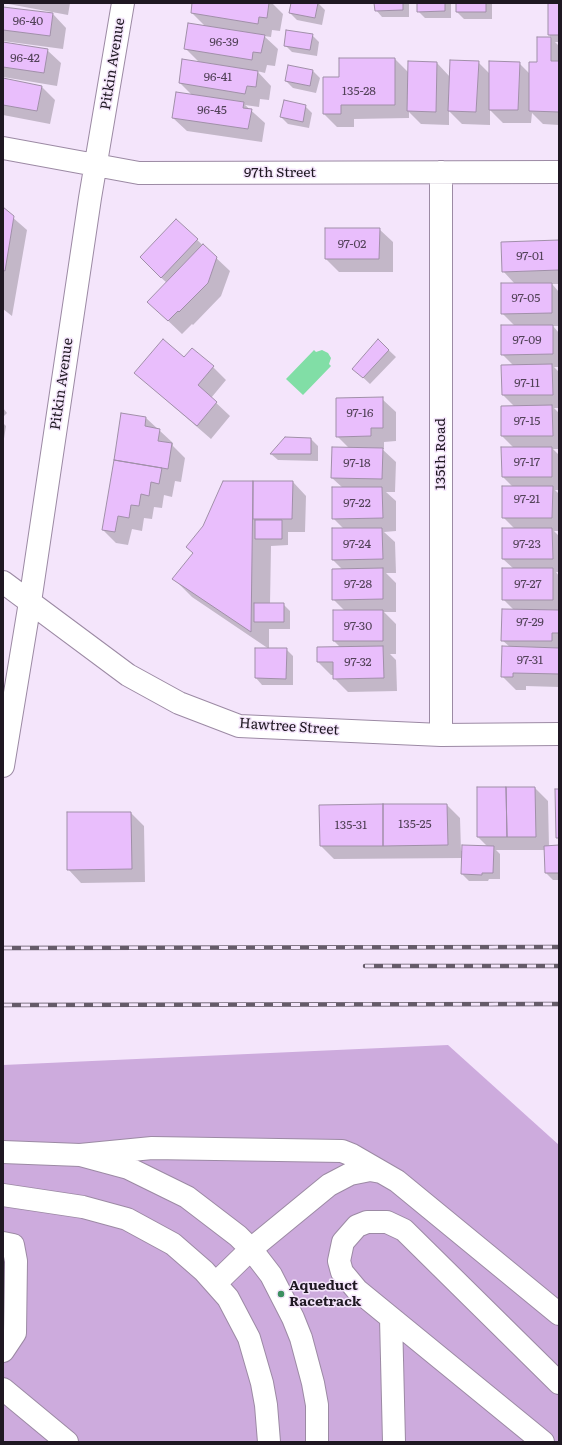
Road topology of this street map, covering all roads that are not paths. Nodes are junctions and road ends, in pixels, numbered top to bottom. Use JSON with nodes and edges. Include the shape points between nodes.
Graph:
{"nodes":[{"id":1,"x":123,"y":3,"type":"edge"},
{"id":2,"x":3,"y":148,"type":"edge"},
{"id":3,"x":96,"y":165,"type":"junction"},
{"id":4,"x":441,"y":172,"type":"junction"},
{"id":5,"x":559,"y":172,"type":"edge"},
{"id":6,"x":3,"y":582,"type":"edge"},
{"id":7,"x":30,"y":602,"type":"junction"},
{"id":8,"x":559,"y":734,"type":"edge"},
{"id":9,"x":441,"y":735,"type":"junction"},
{"id":10,"x":3,"y":766,"type":"edge"},
{"id":11,"x":3,"y":1152,"type":"edge"},
{"id":12,"x":80,"y":1155,"type":"junction"},
{"id":13,"x":381,"y":1172,"type":"junction"},
{"id":14,"x":3,"y":1195,"type":"edge"},
{"id":15,"x":3,"y":1243,"type":"edge"},
{"id":16,"x":251,"y":1249,"type":"junction"},
{"id":17,"x":216,"y":1283,"type":"junction"},
{"id":18,"x":559,"y":1314,"type":"edge"},
{"id":19,"x":391,"y":1318,"type":"junction"},
{"id":20,"x":3,"y":1351,"type":"edge"},
{"id":21,"x":559,"y":1383,"type":"edge"},
{"id":22,"x":3,"y":1389,"type":"edge"},
{"id":23,"x":67,"y":1442,"type":"edge"},
{"id":24,"x":269,"y":1442,"type":"edge"},
{"id":25,"x":318,"y":1442,"type":"edge"},
{"id":26,"x":394,"y":1442,"type":"edge"},
{"id":27,"x":543,"y":1442,"type":"edge"}],
"edges":[{"from":1,"to":3,"type":"street","name":"Pitkin Avenue"},
{"from":2,"to":3,"type":"street","name":"97th Street"},
{"from":3,"to":4,"type":"street","name":"97th Street","via":[[139,173]]},
{"from":3,"to":7,"type":"street","name":"Pitkin Avenue"},
{"from":4,"to":5,"type":"street","name":"97th Street"},
{"from":4,"to":9,"type":"street","name":"135th Road"},
{"from":6,"to":7,"type":"street","name":"Hawtree Street"},
{"from":7,"to":9,"type":"street","name":"Hawtree Street","via":[[128,675],[180,703],[239,726]]},
{"from":7,"to":10,"type":"street","name":"Pitkin Avenue"},
{"from":8,"to":9,"type":"street","name":"Hawtree Street"},
{"from":11,"to":12,"type":"street"},
{"from":12,"to":13,"type":"street","via":[[152,1148],[332,1150],[352,1155]]},
{"from":12,"to":16,"type":"street","via":[[128,1168],[165,1185],[206,1210]]},
{"from":13,"to":16,"type":"street","via":[[370,1170],[350,1174],[329,1185]]},
{"from":13,"to":18,"type":"street","via":[[397,1181]]},
{"from":14,"to":17,"type":"street","via":[[82,1207],[127,1219],[173,1244]]},
{"from":15,"to":20,"type":"street","via":[[14,1245],[16,1261],[15,1333]]},
{"from":16,"to":17,"type":"street"},
{"from":16,"to":25,"type":"street","via":[[271,1275],[301,1338],[317,1405]]},
{"from":17,"to":24,"type":"street","via":[[238,1316],[257,1360],[266,1404]]},
{"from":19,"to":21,"type":"street","via":[[348,1282],[339,1261],[346,1237],[357,1226],[367,1222],[387,1222],[404,1230]]},
{"from":19,"to":26,"type":"street"},
{"from":19,"to":27,"type":"street"},
{"from":22,"to":23,"type":"street"}]}
